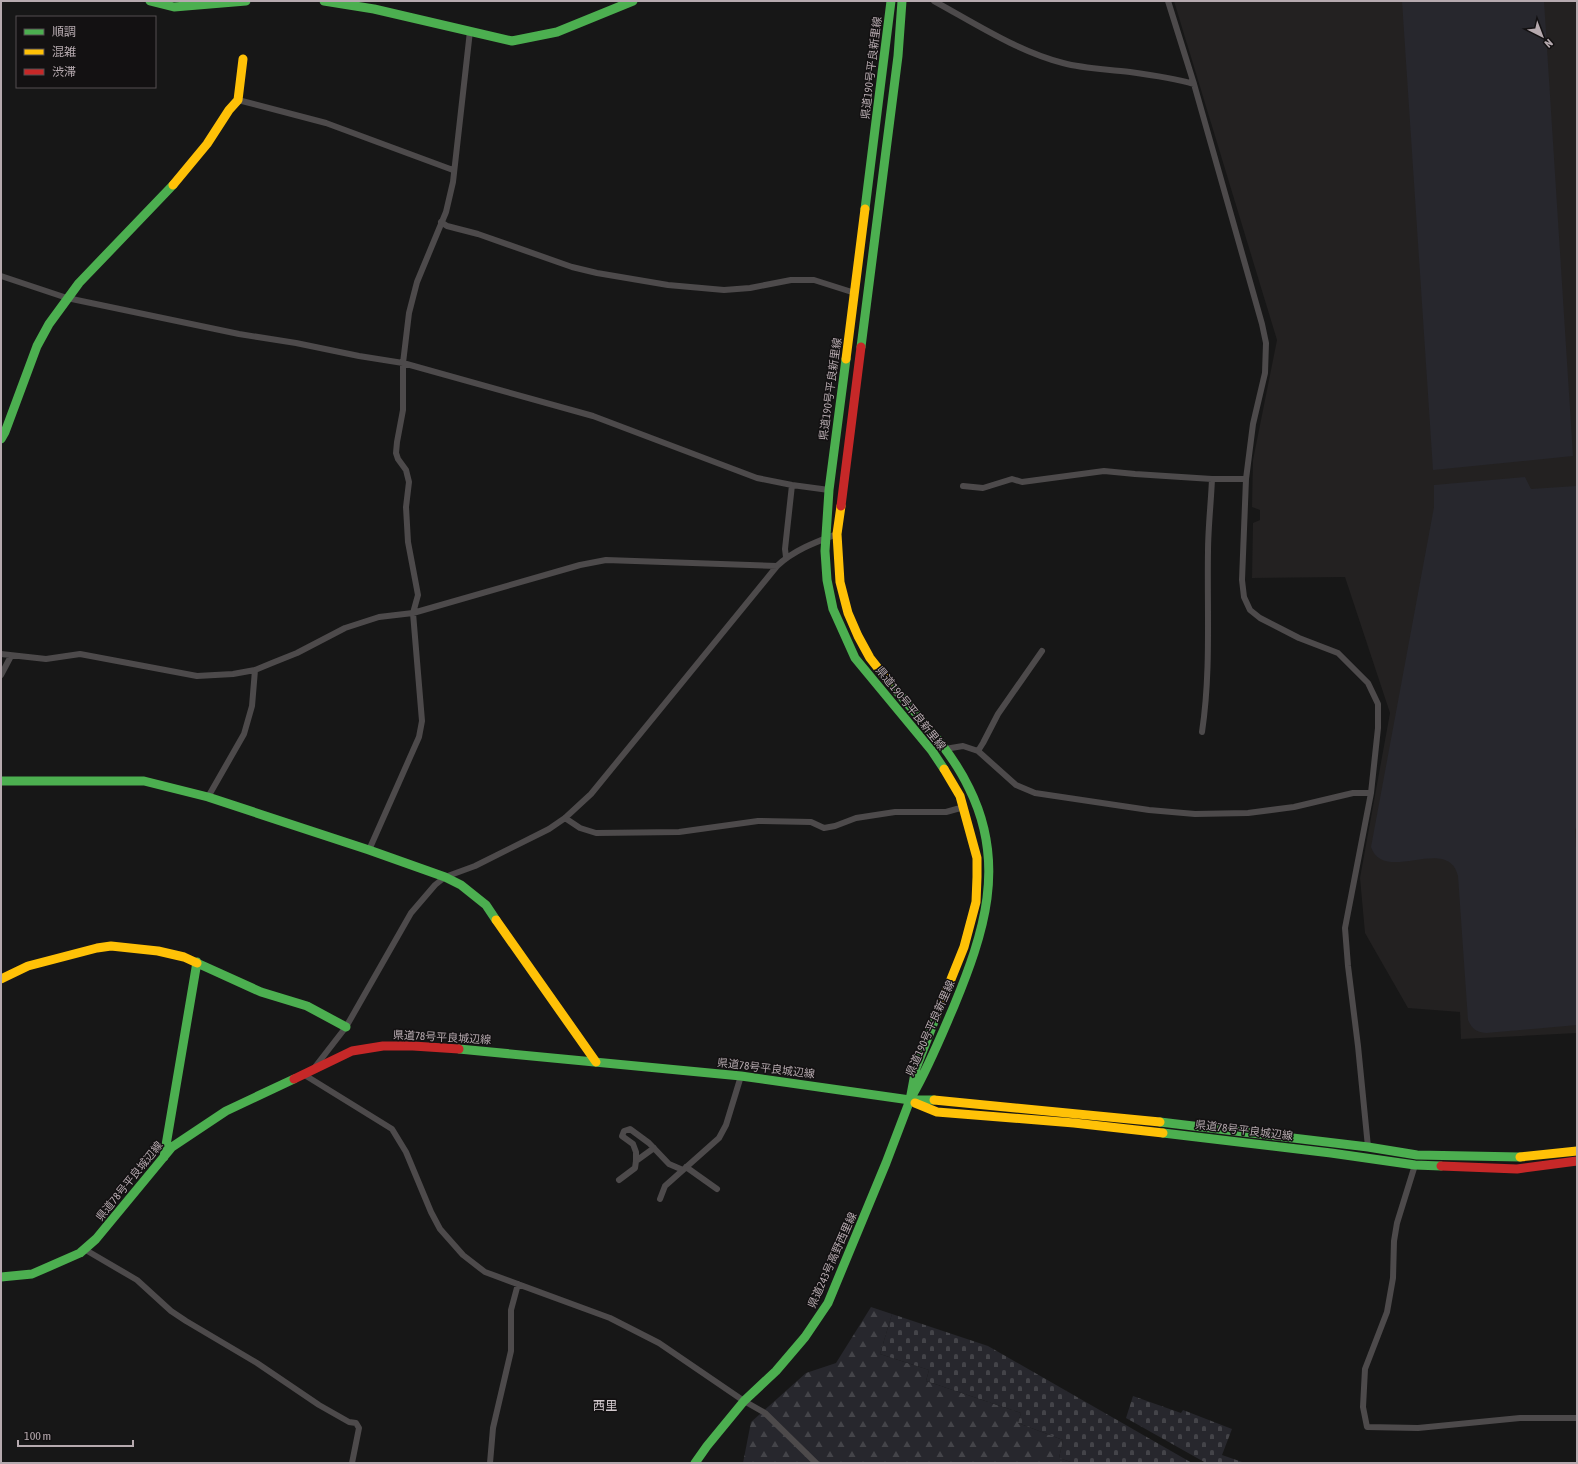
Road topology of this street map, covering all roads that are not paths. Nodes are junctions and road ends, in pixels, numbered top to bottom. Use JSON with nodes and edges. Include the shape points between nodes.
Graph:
{"nodes":[{"id":1,"x":150,"y":1,"type":"edge"},
{"id":2,"x":246,"y":1,"type":"edge"},
{"id":3,"x":324,"y":1,"type":"edge"},
{"id":4,"x":633,"y":1,"type":"edge"},
{"id":5,"x":891,"y":1,"type":"edge"},
{"id":6,"x":902,"y":1,"type":"edge"},
{"id":7,"x":934,"y":1,"type":"edge"},
{"id":8,"x":1168,"y":1,"type":"edge"},
{"id":9,"x":375,"y":5,"type":"edge"},
{"id":10,"x":470,"y":31,"type":"junction"},
{"id":11,"x":243,"y":59,"type":"dead end"},
{"id":12,"x":1194,"y":84,"type":"junction"},
{"id":13,"x":238,"y":100,"type":"junction"},
{"id":14,"x":453,"y":170,"type":"junction"},
{"id":15,"x":441,"y":222,"type":"junction"},
{"id":16,"x":1,"y":276,"type":"edge"},
{"id":17,"x":855,"y":293,"type":"junction"},
{"id":18,"x":67,"y":298,"type":"junction"},
{"id":19,"x":403,"y":363,"type":"junction"},
{"id":20,"x":1,"y":439,"type":"edge"},
{"id":21,"x":1212,"y":479,"type":"junction"},
{"id":22,"x":1246,"y":479,"type":"junction"},
{"id":23,"x":792,"y":485,"type":"junction"},
{"id":24,"x":963,"y":486,"type":"dead end"},
{"id":25,"x":829,"y":490,"type":"junction"},
{"id":26,"x":837,"y":534,"type":"junction"},
{"id":27,"x":826,"y":538,"type":"junction"},
{"id":28,"x":786,"y":557,"type":"junction"},
{"id":29,"x":777,"y":566,"type":"junction"},
{"id":30,"x":413,"y":613,"type":"junction"},
{"id":31,"x":1042,"y":651,"type":"dead end"},
{"id":32,"x":1,"y":654,"type":"edge"},
{"id":33,"x":11,"y":656,"type":"junction"},
{"id":34,"x":255,"y":670,"type":"junction"},
{"id":35,"x":1,"y":675,"type":"edge"},
{"id":36,"x":1202,"y":732,"type":"dead end"},
{"id":37,"x":945,"y":749,"type":"junction"},
{"id":38,"x":978,"y":751,"type":"junction"},
{"id":39,"x":1,"y":781,"type":"edge"},
{"id":40,"x":1371,"y":793,"type":"junction"},
{"id":41,"x":208,"y":797,"type":"junction"},
{"id":42,"x":964,"y":806,"type":"junction"},
{"id":43,"x":565,"y":818,"type":"junction"},
{"id":44,"x":369,"y":850,"type":"junction"},
{"id":45,"x":445,"y":877,"type":"junction"},
{"id":46,"x":197,"y":962,"type":"junction"},
{"id":47,"x":1,"y":979,"type":"edge"},
{"id":48,"x":346,"y":1027,"type":"junction"},
{"id":49,"x":596,"y":1062,"type":"junction"},
{"id":50,"x":314,"y":1068,"type":"junction"},
{"id":51,"x":303,"y":1074,"type":"junction"},
{"id":52,"x":741,"y":1076,"type":"junction"},
{"id":53,"x":910,"y":1100,"type":"junction"},
{"id":54,"x":1368,"y":1147,"type":"junction"},
{"id":55,"x":654,"y":1148,"type":"junction"},
{"id":56,"x":1577,"y":1151,"type":"edge"},
{"id":57,"x":164,"y":1157,"type":"junction"},
{"id":58,"x":636,"y":1161,"type":"junction"},
{"id":59,"x":1577,"y":1161,"type":"edge"},
{"id":60,"x":1415,"y":1166,"type":"junction"},
{"id":61,"x":684,"y":1168,"type":"junction"},
{"id":62,"x":619,"y":1180,"type":"dead end"},
{"id":63,"x":717,"y":1189,"type":"dead end"},
{"id":64,"x":660,"y":1199,"type":"dead end"},
{"id":65,"x":84,"y":1250,"type":"junction"},
{"id":66,"x":1,"y":1277,"type":"edge"},
{"id":67,"x":518,"y":1284,"type":"junction"},
{"id":68,"x":744,"y":1401,"type":"junction"},
{"id":69,"x":1577,"y":1418,"type":"edge"},
{"id":70,"x":352,"y":1463,"type":"edge"},
{"id":71,"x":490,"y":1463,"type":"edge"},
{"id":72,"x":695,"y":1463,"type":"edge"},
{"id":73,"x":816,"y":1463,"type":"edge"}],
"edges":[{"from":1,"to":2,"type":"main road","via":[[174,7]]},
{"from":3,"to":9,"type":"main road"},
{"from":4,"to":10,"type":"main road","via":[[557,32],[512,41]]},
{"from":5,"to":17,"type":"main road","name":"県道190号平良新里線"},
{"from":6,"to":26,"type":"main road","name":"県道190号平良新里線","via":[[898,56]]},
{"from":7,"to":12,"type":"street","via":[[996,35],[1049,59],[1066,64],[1171,78]]},
{"from":8,"to":12,"type":"street"},
{"from":9,"to":10,"type":"main road"},
{"from":10,"to":14,"type":"street"},
{"from":11,"to":13,"type":"main road"},
{"from":12,"to":22,"type":"street","via":[[1266,344],[1264,373],[1253,424]]},
{"from":13,"to":14,"type":"street","via":[[326,123]]},
{"from":13,"to":18,"type":"main road","via":[[181,176]]},
{"from":14,"to":15,"type":"street","via":[[450,197]]},
{"from":15,"to":17,"type":"street","via":[[572,267],[597,273],[668,285],[724,290],[792,280],[814,280]]},
{"from":15,"to":19,"type":"street","via":[[413,297]]},
{"from":16,"to":18,"type":"street"},
{"from":17,"to":25,"type":"main road","name":"県道190号平良新里線"},
{"from":18,"to":19,"type":"street","via":[[239,334]]},
{"from":18,"to":20,"type":"main road","via":[[37,346]]},
{"from":19,"to":23,"type":"street","via":[[593,416],[757,478]]},
{"from":19,"to":30,"type":"street","via":[[403,410],[396,453],[406,470],[409,482],[406,507],[408,542],[418,595]]},
{"from":21,"to":22,"type":"street"},
{"from":21,"to":24,"type":"street","via":[[1104,470],[1022,482],[1012,479],[983,488]]},
{"from":21,"to":36,"type":"street","via":[[1208,551],[1208,654]]},
{"from":22,"to":40,"type":"street","via":[[1242,580],[1244,597],[1250,610],[1260,618],[1299,638],[1338,653],[1368,683],[1378,704]]},
{"from":23,"to":25,"type":"street"},
{"from":23,"to":28,"type":"street"},
{"from":25,"to":27,"type":"main road","name":"県道190号平良新里線"},
{"from":26,"to":27,"type":"street"},
{"from":26,"to":37,"type":"main road","name":"県道190号平良新里線","via":[[840,582],[848,613],[858,636],[870,658]]},
{"from":27,"to":28,"type":"street"},
{"from":27,"to":42,"type":"main road","name":"県道190号平良新里線","via":[[828,580],[834,609],[855,658],[939,760]]},
{"from":28,"to":29,"type":"street"},
{"from":29,"to":30,"type":"street","via":[[606,560],[580,565]]},
{"from":29,"to":43,"type":"street","via":[[591,794]]},
{"from":30,"to":34,"type":"street","via":[[378,617],[345,628],[297,653]]},
{"from":30,"to":44,"type":"street","via":[[422,721],[419,737]]},
{"from":31,"to":38,"type":"street","via":[[998,714]]},
{"from":32,"to":33,"type":"street"},
{"from":33,"to":34,"type":"street","via":[[46,659],[80,654],[197,676]]},
{"from":33,"to":35,"type":"street"},
{"from":34,"to":41,"type":"street","via":[[252,706],[244,734]]},
{"from":37,"to":38,"type":"street","via":[[963,746]]},
{"from":37,"to":53,"type":"main road","name":"県道190号平良新里線","via":[[981,812],[987,839],[989,896],[984,921],[965,979],[928,1070]]},
{"from":38,"to":40,"type":"street","via":[[1016,786],[1035,793],[1149,810],[1195,814],[1248,813],[1294,807],[1353,793]]},
{"from":39,"to":41,"type":"main road","via":[[144,781]]},
{"from":40,"to":54,"type":"street","via":[[1345,928]]},
{"from":41,"to":44,"type":"main road"},
{"from":42,"to":43,"type":"street","via":[[946,812],[895,812],[856,818],[824,828],[811,822],[758,821],[679,832],[596,832],[580,828]]},
{"from":42,"to":53,"type":"main road","name":"県道190号平良新里線","via":[[977,858],[976,902],[964,948],[916,1068]]},
{"from":43,"to":45,"type":"street","via":[[549,829],[475,866]]},
{"from":44,"to":45,"type":"main road"},
{"from":45,"to":48,"type":"street","via":[[411,913]]},
{"from":45,"to":49,"type":"main road","via":[[461,884],[486,905]]},
{"from":46,"to":47,"type":"main road","via":[[158,951],[111,946],[28,966]]},
{"from":46,"to":48,"type":"main road","via":[[261,992],[307,1006]]},
{"from":46,"to":57,"type":"main road"},
{"from":48,"to":50,"type":"street"},
{"from":49,"to":50,"type":"main road","name":"県道78号平良城辺線","via":[[492,1051],[383,1046],[352,1051]]},
{"from":49,"to":52,"type":"main road","name":"県道78号平良城辺線"},
{"from":50,"to":51,"type":"main road","name":"県道78号平良城辺線"},
{"from":51,"to":57,"type":"main road","name":"県道78号平良城辺線","via":[[226,1111],[172,1147]]},
{"from":51,"to":67,"type":"street","via":[[392,1130],[406,1152],[440,1229],[463,1255],[485,1272]]},
{"from":52,"to":53,"type":"main road","name":"県道78号平良城辺線"},
{"from":52,"to":61,"type":"street","via":[[726,1125],[719,1138]]},
{"from":53,"to":54,"type":"main road","name":"県道78号平良城辺線","via":[[939,1100],[1205,1127]]},
{"from":53,"to":60,"type":"main road","name":"県道78号平良城辺線","via":[[937,1112],[1090,1124],[1331,1153]]},
{"from":53,"to":68,"type":"main road","name":"県道243号高野西里線","via":[[828,1303],[793,1353]]},
{"from":54,"to":56,"type":"main road","name":"県道78号平良城辺線","via":[[1417,1155],[1515,1158]]},
{"from":55,"to":58,"type":"street"},
{"from":55,"to":58,"type":"street","via":[[630,1129],[624,1131],[622,1136],[633,1144]]},
{"from":55,"to":61,"type":"street","via":[[669,1164]]},
{"from":57,"to":65,"type":"main road","name":"県道78号平良城辺線"},
{"from":58,"to":62,"type":"street","via":[[635,1168]]},
{"from":59,"to":60,"type":"main road","name":"県道78号平良城辺線","via":[[1517,1169]]},
{"from":60,"to":69,"type":"street","via":[[1397,1223],[1393,1278],[1387,1312],[1365,1369],[1363,1407],[1367,1427],[1418,1428],[1520,1418]]},
{"from":61,"to":63,"type":"street"},
{"from":61,"to":64,"type":"street","via":[[665,1186]]},
{"from":65,"to":66,"type":"main road","name":"県道78号平良城辺線","via":[[32,1274]]},
{"from":65,"to":70,"type":"street","via":[[137,1280],[186,1322],[257,1363],[319,1405],[349,1422],[356,1423],[359,1428]]},
{"from":67,"to":68,"type":"street","via":[[629,1327],[659,1343]]},
{"from":67,"to":71,"type":"street","via":[[511,1310],[511,1351],[493,1428]]},
{"from":68,"to":72,"type":"main road","name":"県道243号高野西里線"},
{"from":68,"to":73,"type":"street","via":[[765,1413]]}]}
